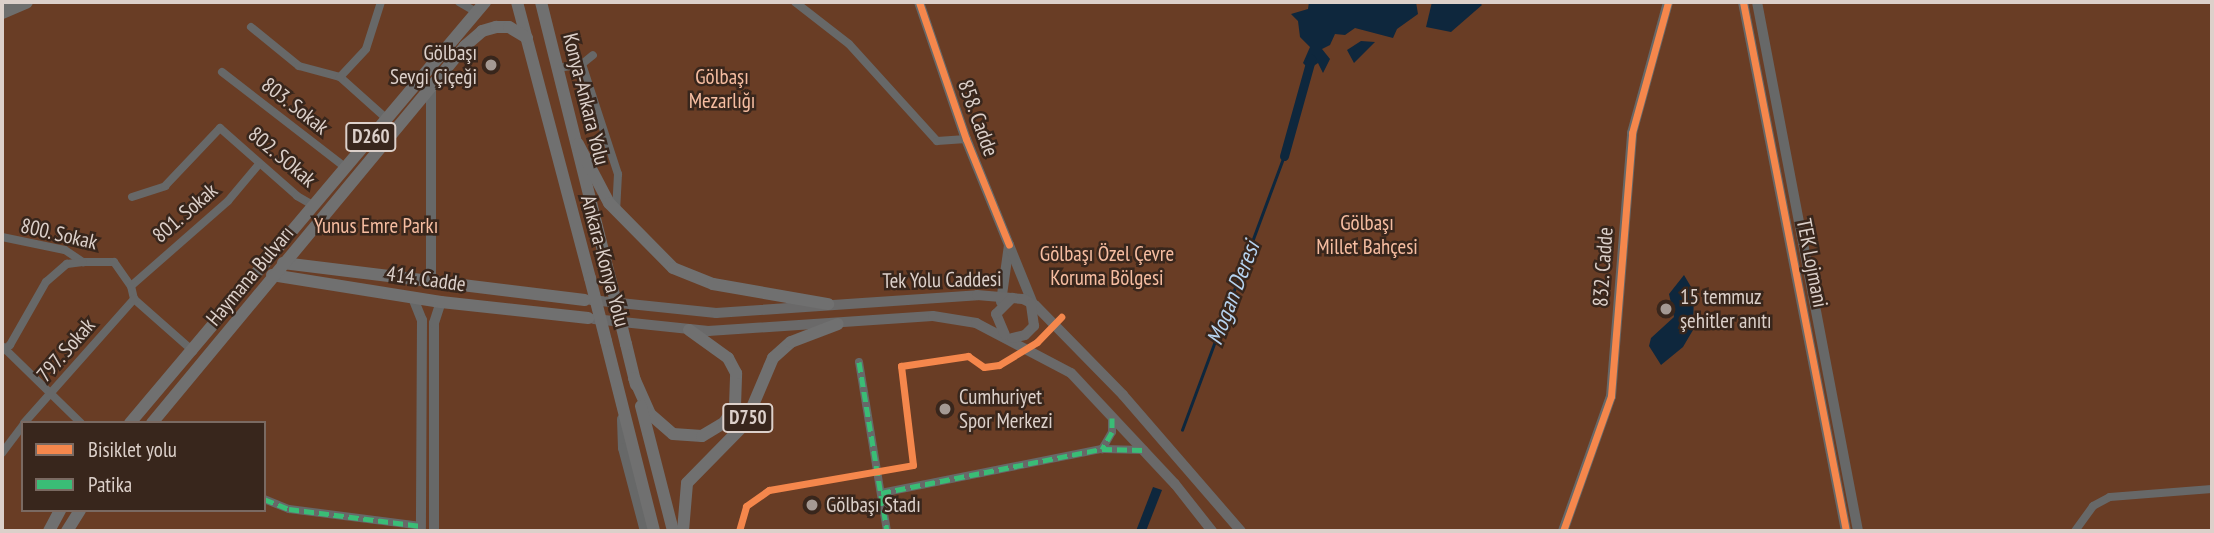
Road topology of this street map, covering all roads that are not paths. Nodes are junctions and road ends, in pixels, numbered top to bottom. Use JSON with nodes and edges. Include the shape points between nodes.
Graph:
{"nodes":[{"id":1,"x":26,"y":2,"type":"edge"},
{"id":2,"x":381,"y":2,"type":"edge"},
{"id":3,"x":459,"y":2,"type":"edge"},
{"id":4,"x":485,"y":2,"type":"edge"},
{"id":5,"x":517,"y":2,"type":"edge"},
{"id":6,"x":541,"y":2,"type":"edge"},
{"id":7,"x":795,"y":2,"type":"edge"},
{"id":8,"x":919,"y":2,"type":"edge"},
{"id":9,"x":1668,"y":2,"type":"edge"},
{"id":10,"x":1743,"y":2,"type":"edge"},
{"id":11,"x":1757,"y":2,"type":"edge"},
{"id":12,"x":2,"y":12,"type":"edge"},
{"id":13,"x":476,"y":12,"type":"junction"},
{"id":14,"x":251,"y":27,"type":"dead end"},
{"id":15,"x":527,"y":38,"type":"junction"},
{"id":16,"x":593,"y":55,"type":"dead end"},
{"id":17,"x":582,"y":64,"type":"junction"},
{"id":18,"x":558,"y":68,"type":"junction"},
{"id":19,"x":222,"y":72,"type":"dead end"},
{"id":20,"x":424,"y":72,"type":"junction"},
{"id":21,"x":340,"y":77,"type":"junction"},
{"id":22,"x":431,"y":84,"type":"junction"},
{"id":23,"x":387,"y":119,"type":"junction"},
{"id":24,"x":966,"y":139,"type":"junction"},
{"id":25,"x":578,"y":144,"type":"junction"},
{"id":26,"x":259,"y":164,"type":"junction"},
{"id":27,"x":346,"y":168,"type":"junction"},
{"id":28,"x":132,"y":197,"type":"dead end"},
{"id":29,"x":314,"y":206,"type":"junction"},
{"id":30,"x":616,"y":212,"type":"junction"},
{"id":31,"x":2,"y":238,"type":"edge"},
{"id":32,"x":1009,"y":245,"type":"junction"},
{"id":33,"x":268,"y":261,"type":"junction"},
{"id":34,"x":83,"y":262,"type":"junction"},
{"id":35,"x":287,"y":264,"type":"junction"},
{"id":36,"x":258,"y":273,"type":"junction"},
{"id":37,"x":277,"y":276,"type":"junction"},
{"id":38,"x":431,"y":281,"type":"junction"},
{"id":39,"x":131,"y":286,"type":"junction"},
{"id":40,"x":1009,"y":297,"type":"junction"},
{"id":41,"x":413,"y":298,"type":"junction"},
{"id":42,"x":134,"y":299,"type":"junction"},
{"id":43,"x":585,"y":300,"type":"joint"},
{"id":44,"x":441,"y":302,"type":"junction"},
{"id":45,"x":828,"y":304,"type":"junction"},
{"id":46,"x":1032,"y":307,"type":"junction"},
{"id":47,"x":589,"y":318,"type":"joint"},
{"id":48,"x":838,"y":324,"type":"junction"},
{"id":49,"x":689,"y":330,"type":"junction"},
{"id":50,"x":1009,"y":337,"type":"junction"},
{"id":51,"x":3,"y":348,"type":"edge"},
{"id":52,"x":193,"y":351,"type":"junction"},
{"id":53,"x":859,"y":362,"type":"dead end"},
{"id":54,"x":635,"y":378,"type":"junction"},
{"id":55,"x":53,"y":392,"type":"junction"},
{"id":56,"x":621,"y":399,"type":"junction"},
{"id":57,"x":1112,"y":418,"type":"junction"},
{"id":58,"x":27,"y":421,"type":"edge"},
{"id":59,"x":79,"y":421,"type":"edge"},
{"id":60,"x":132,"y":421,"type":"edge"},
{"id":61,"x":154,"y":421,"type":"edge"},
{"id":62,"x":21,"y":428,"type":"edge"},
{"id":63,"x":1102,"y":449,"type":"junction"},
{"id":64,"x":1144,"y":450,"type":"junction"},
{"id":65,"x":2,"y":453,"type":"edge"},
{"id":66,"x":2212,"y":489,"type":"edge"},
{"id":67,"x":881,"y":493,"type":"junction"},
{"id":68,"x":266,"y":500,"type":"edge"},
{"id":69,"x":59,"y":512,"type":"edge"},
{"id":70,"x":79,"y":512,"type":"edge"},
{"id":71,"x":421,"y":528,"type":"edge"},
{"id":72,"x":643,"y":528,"type":"edge"},
{"id":73,"x":49,"y":531,"type":"edge"},
{"id":74,"x":67,"y":531,"type":"edge"},
{"id":75,"x":434,"y":531,"type":"edge"},
{"id":76,"x":654,"y":531,"type":"edge"},
{"id":77,"x":673,"y":531,"type":"edge"},
{"id":78,"x":683,"y":531,"type":"edge"},
{"id":79,"x":887,"y":531,"type":"edge"},
{"id":80,"x":1212,"y":531,"type":"edge"},
{"id":81,"x":1241,"y":531,"type":"edge"},
{"id":82,"x":1563,"y":531,"type":"edge"},
{"id":83,"x":1846,"y":531,"type":"edge"},
{"id":84,"x":1858,"y":531,"type":"edge"},
{"id":85,"x":2075,"y":531,"type":"edge"}],
"edges":[{"from":1,"to":12,"type":"highway"},
{"from":2,"to":21,"type":"street","via":[[366,49]]},
{"from":3,"to":13,"type":"street"},
{"from":4,"to":13,"type":"highway","name":"Haymana Bulvarı","number":"D260"},
{"from":5,"to":15,"type":"highway","name":"Ankara-Konya Yolu"},
{"from":6,"to":18,"type":"highway","name":"Konya-Ankara Yolu","number":"D750"},
{"from":7,"to":24,"type":"street","via":[[849,44],[937,141]]},
{"from":8,"to":24,"type":"street","name":"858. Cadde"},
{"from":9,"to":82,"type":"street","name":"832. Cadde","via":[[1632,134],[1611,396]]},
{"from":10,"to":83,"type":"street","name":"TEK Lojmani"},
{"from":11,"to":84,"type":"street","name":"TEK Lojmani"},
{"from":13,"to":20,"type":"highway","name":"Haymana Bulvarı","number":"D260"},
{"from":14,"to":21,"type":"street","via":[[299,66]]},
{"from":15,"to":22,"type":"highway","name":"Haymana Bulvarı","number":"D260","via":[[509,27],[482,31]]},
{"from":15,"to":56,"type":"highway","name":"Ankara-Konya Yolu","bridge":true},
{"from":16,"to":17,"type":"street"},
{"from":17,"to":18,"type":"street"},
{"from":17,"to":30,"type":"street","via":[[618,174]]},
{"from":18,"to":25,"type":"highway","name":"Konya-Ankara Yolu","number":"D750"},
{"from":19,"to":27,"type":"street","name":"803. Sokak"},
{"from":20,"to":22,"type":"street"},
{"from":20,"to":23,"type":"highway","name":"Haymana Bulvarı","number":"D260"},
{"from":21,"to":23,"type":"street"},
{"from":22,"to":35,"type":"highway","name":"Haymana Bulvarı","number":"D260"},
{"from":22,"to":38,"type":"street"},
{"from":23,"to":27,"type":"highway","name":"Haymana Bulvarı","number":"D260"},
{"from":24,"to":32,"type":"street","name":"858. Cadde"},
{"from":25,"to":30,"type":"highway"},
{"from":25,"to":54,"type":"highway","name":"Konya-Ankara Yolu","number":"D750","bridge":true},
{"from":26,"to":28,"type":"street","name":"802. SOkak","via":[[220,128],[165,186]]},
{"from":26,"to":29,"type":"street","name":"802. SOkak"},
{"from":26,"to":39,"type":"street","name":"801. Sokak","via":[[228,201]]},
{"from":27,"to":29,"type":"highway","name":"Haymana Bulvarı","number":"D260"},
{"from":29,"to":33,"type":"highway","name":"Haymana Bulvarı","number":"D260"},
{"from":30,"to":45,"type":"highway","via":[[647,246],[685,275]]},
{"from":31,"to":34,"type":"street","name":"800. Sokak","via":[[65,250]]},
{"from":32,"to":40,"type":"street","name":"858. Cadde"},
{"from":32,"to":46,"type":"street","name":"858. Cadde"},
{"from":33,"to":35,"type":"highway","name":"414. Cadde"},
{"from":33,"to":36,"type":"highway","name":"Haymana Bulvarı","number":"D260"},
{"from":34,"to":39,"type":"street","name":"800. Sokak","via":[[114,262]]},
{"from":34,"to":51,"type":"street","via":[[67,264],[46,282]]},
{"from":35,"to":37,"type":"highway","name":"Haymana Bulvarı","number":"D260"},
{"from":35,"to":38,"type":"highway","name":"414. Cadde"},
{"from":36,"to":37,"type":"highway","name":"414. Cadde"},
{"from":36,"to":52,"type":"highway","name":"Haymana Bulvarı","number":"D260"},
{"from":37,"to":41,"type":"highway","name":"414. Cadde"},
{"from":37,"to":61,"type":"highway","name":"Haymana Bulvarı","number":"D260"},
{"from":38,"to":43,"type":"highway","name":"414. Cadde"},
{"from":39,"to":42,"type":"street"},
{"from":40,"to":45,"type":"main road","name":"Tek Yolu Caddesi"},
{"from":40,"to":46,"type":"main road","name":"Tek Yolu Caddesi"},
{"from":40,"to":50,"type":"main road","via":[[997,310],[997,324]]},
{"from":41,"to":44,"type":"highway","name":"414. Cadde"},
{"from":41,"to":71,"type":"street","via":[[422,320]]},
{"from":42,"to":52,"type":"street"},
{"from":42,"to":55,"type":"street","name":"797. Sokak"},
{"from":43,"to":45,"type":"main road","name":"Tek Yolu Caddesi","via":[[716,313]]},
{"from":44,"to":47,"type":"highway","name":"414. Cadde"},
{"from":44,"to":75,"type":"street","via":[[434,323]]},
{"from":46,"to":50,"type":"main road","via":[[1030,332]]},
{"from":46,"to":81,"type":"main road","via":[[1123,396]]},
{"from":47,"to":49,"type":"main road","name":"Tek Yolu Caddesi"},
{"from":48,"to":49,"type":"main road","name":"Tek Yolu Caddesi"},
{"from":48,"to":50,"type":"main road","name":"Tek Yolu Caddesi","via":[[944,316]]},
{"from":48,"to":78,"type":"highway","number":"D750","via":[[791,342],[773,358],[744,424],[687,483]]},
{"from":49,"to":54,"type":"highway","number":"D750","via":[[728,358],[736,373],[736,406],[724,423],[702,436],[673,434],[650,414]]},
{"from":50,"to":57,"type":"main road","name":"Tek Yolu Caddesi","via":[[1071,373]]},
{"from":51,"to":55,"type":"street"},
{"from":52,"to":60,"type":"highway","name":"Haymana Bulvarı","number":"D260"},
{"from":53,"to":67,"type":"street"},
{"from":54,"to":77,"type":"highway","name":"Konya-Ankara Yolu","number":"D750"},
{"from":55,"to":58,"type":"street","name":"797. Sokak"},
{"from":55,"to":59,"type":"street"},
{"from":56,"to":72,"type":"street","via":[[623,447]]},
{"from":56,"to":76,"type":"highway","name":"Ankara-Konya Yolu"},
{"from":57,"to":63,"type":"street","via":[[1112,432]]},
{"from":57,"to":64,"type":"main road","name":"Tek Yolu Caddesi"},
{"from":62,"to":65,"type":"street","name":"797. Sokak"},
{"from":63,"to":64,"type":"street"},
{"from":63,"to":67,"type":"street"},
{"from":64,"to":80,"type":"main road","name":"Tek Yolu Caddesi"},
{"from":66,"to":85,"type":"street","via":[[2110,496],[2093,506]]},
{"from":67,"to":79,"type":"street"},
{"from":68,"to":71,"type":"street","via":[[289,509]]},
{"from":69,"to":73,"type":"highway"},
{"from":70,"to":74,"type":"highway"}]}
